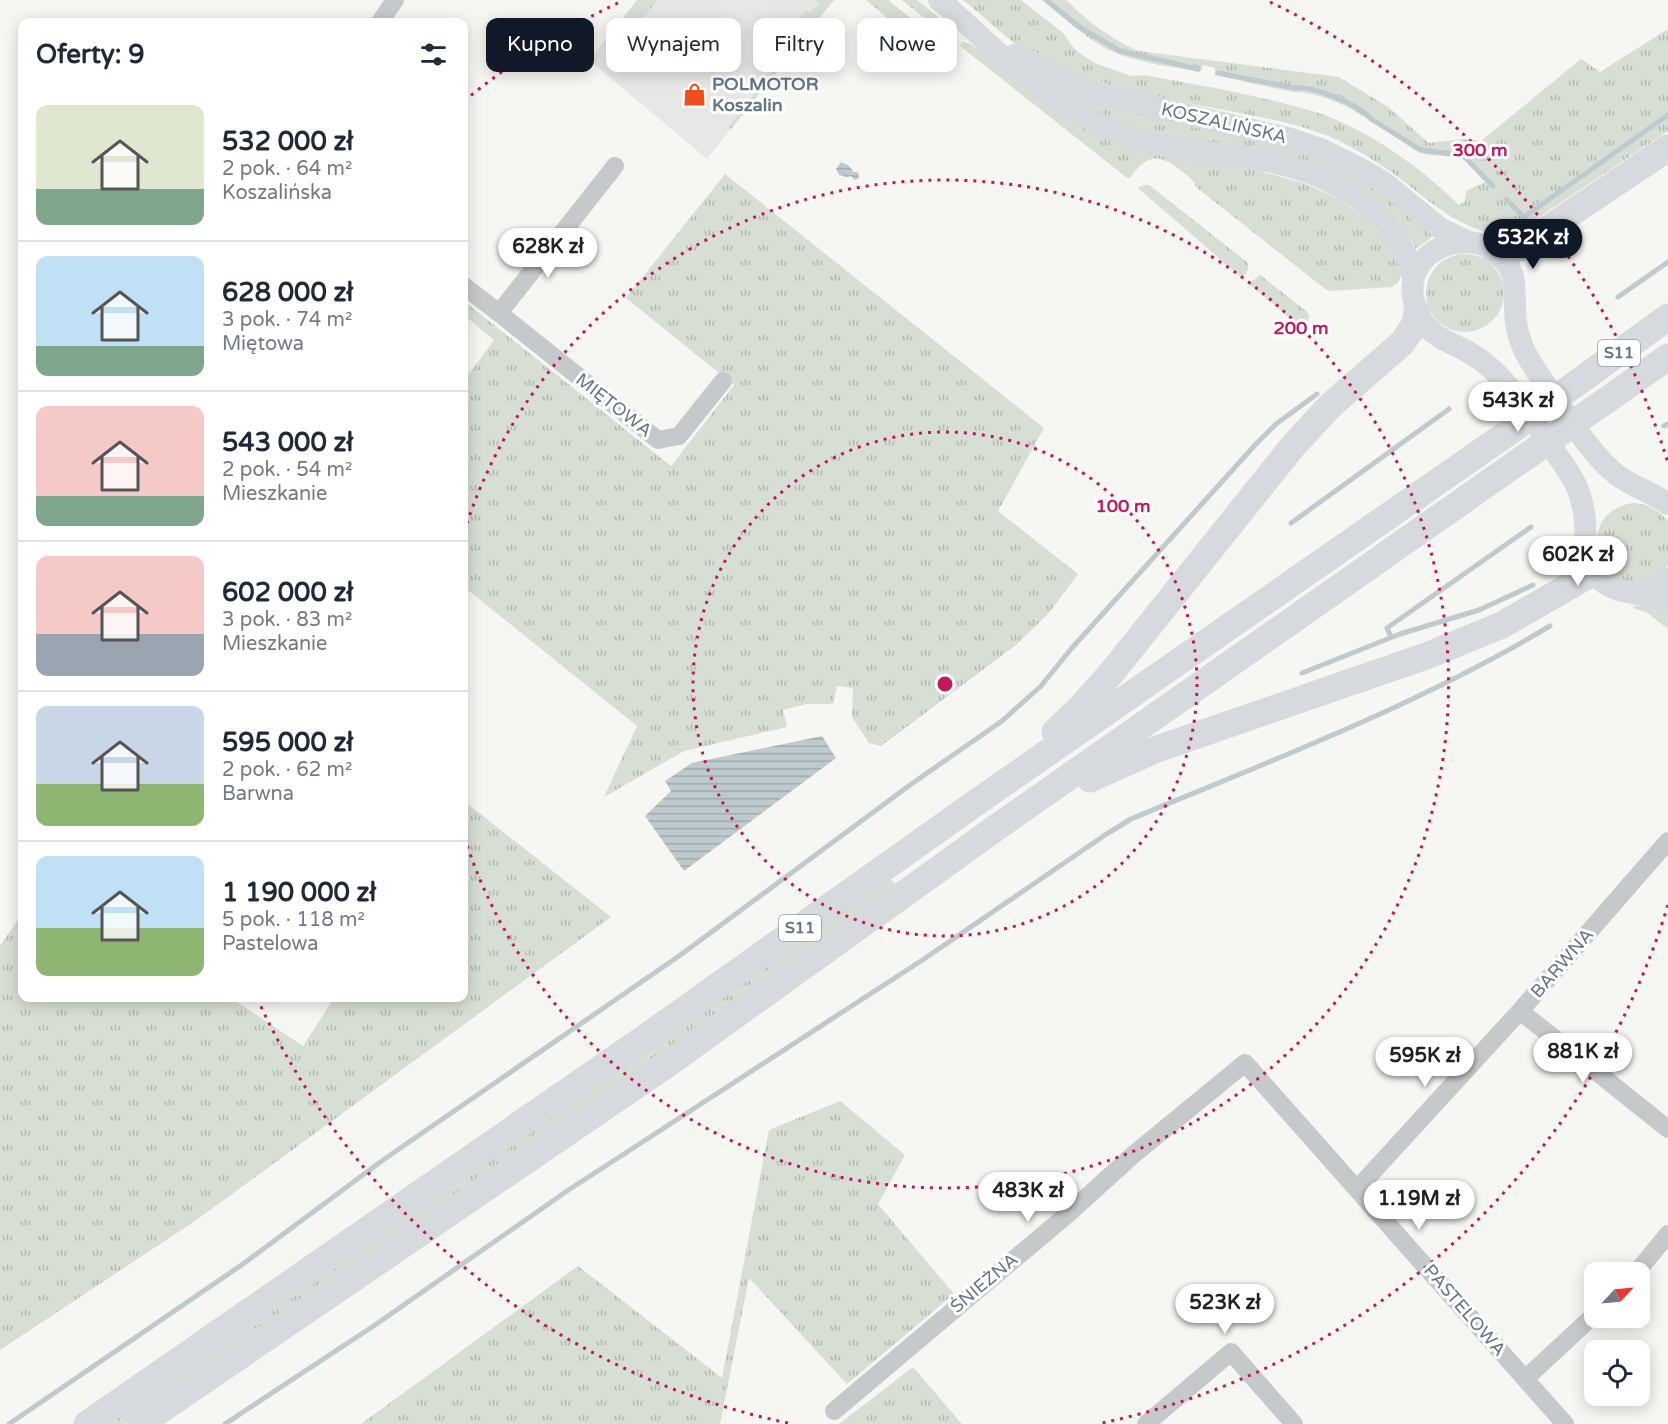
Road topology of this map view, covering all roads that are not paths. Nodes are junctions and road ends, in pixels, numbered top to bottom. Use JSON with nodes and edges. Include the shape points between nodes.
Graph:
{"nodes":[{"id":1,"x":395,"y":0,"type":"edge"},
{"id":2,"x":939,"y":0,"type":"edge"},
{"id":3,"x":383,"y":18,"type":"edge"},
{"id":4,"x":970,"y":25,"type":"junction"},
{"id":5,"x":1668,"y":148,"type":"edge"},
{"id":6,"x":615,"y":166,"type":"dead end"},
{"id":7,"x":1469,"y":242,"type":"junction"},
{"id":8,"x":1494,"y":251,"type":"junction"},
{"id":9,"x":1413,"y":279,"type":"junction"},
{"id":10,"x":468,"y":289,"type":"edge"},
{"id":11,"x":499,"y":313,"type":"junction"},
{"id":12,"x":1417,"y":313,"type":"junction"},
{"id":13,"x":1668,"y":317,"type":"edge"},
{"id":14,"x":1668,"y":357,"type":"edge"},
{"id":15,"x":723,"y":381,"type":"dead end"},
{"id":16,"x":1668,"y":504,"type":"edge"},
{"id":17,"x":1592,"y":573,"type":"junction"},
{"id":18,"x":1668,"y":579,"type":"edge"},
{"id":19,"x":1637,"y":594,"type":"junction"},
{"id":20,"x":1668,"y":602,"type":"edge"},
{"id":21,"x":974,"y":804,"type":"junction"},
{"id":22,"x":993,"y":831,"type":"junction"},
{"id":23,"x":1668,"y":841,"type":"edge"},
{"id":24,"x":1520,"y":1011,"type":"junction"},
{"id":25,"x":1245,"y":1063,"type":"joint"},
{"id":26,"x":1668,"y":1130,"type":"edge"},
{"id":27,"x":1357,"y":1188,"type":"junction"},
{"id":28,"x":1668,"y":1234,"type":"edge"},
{"id":29,"x":1645,"y":1262,"type":"edge"},
{"id":30,"x":1584,"y":1324,"type":"edge"},
{"id":31,"x":1525,"y":1379,"type":"junction"},
{"id":32,"x":834,"y":1411,"type":"dead end"},
{"id":33,"x":87,"y":1424,"type":"edge"},
{"id":34,"x":140,"y":1424,"type":"edge"},
{"id":35,"x":1146,"y":1424,"type":"edge"},
{"id":36,"x":1294,"y":1424,"type":"edge"},
{"id":37,"x":1565,"y":1424,"type":"edge"}],
"edges":[{"from":1,"to":3,"type":"street"},
{"from":2,"to":4,"type":"main road","name":"KOSZALIŃSKA"},
{"from":4,"to":7,"type":"main road","name":"KOSZALIŃSKA","via":[[1080,87],[1123,101],[1290,139],[1334,154],[1386,184],[1441,229]]},
{"from":4,"to":9,"type":"main road","name":"KOSZALIŃSKA","via":[[1046,94],[1122,134],[1162,146],[1279,165],[1328,181],[1357,197],[1387,223],[1399,240]]},
{"from":5,"to":8,"type":"highway","via":[[1522,246]]},
{"from":6,"to":11,"type":"street"},
{"from":7,"to":8,"type":"main road","name":"KOSZALIŃSKA"},
{"from":7,"to":9,"type":"main road","via":[[1431,254]]},
{"from":8,"to":16,"type":"main road","via":[[1513,276],[1516,326],[1525,353],[1582,438],[1618,476]]},
{"from":9,"to":12,"type":"main road","name":"KOSZALIŃSKA"},
{"from":10,"to":11,"type":"street","name":"MIĘTOWA"},
{"from":11,"to":15,"type":"street","name":"MIĘTOWA","via":[[658,440],[679,436]]},
{"from":12,"to":17,"type":"main road","via":[[1433,333],[1469,352],[1499,375],[1573,479],[1585,521],[1585,554]]},
{"from":12,"to":21,"type":"highway","via":[[1401,343],[1330,406],[1293,446],[1082,706]]},
{"from":13,"to":21,"type":"highway","number":"S11"},
{"from":14,"to":22,"type":"highway","number":"S11"},
{"from":17,"to":19,"type":"main road","via":[[1610,587]]},
{"from":17,"to":22,"type":"highway","via":[[1502,625],[1426,656],[1157,748]]},
{"from":18,"to":19,"type":"main road"},
{"from":19,"to":20,"type":"main road"},
{"from":21,"to":33,"type":"highway","number":"S11","via":[[637,1044]]},
{"from":22,"to":34,"type":"highway","number":"S11","via":[[666,1065]]},
{"from":23,"to":24,"type":"street","name":"BARWNA"},
{"from":24,"to":26,"type":"street"},
{"from":24,"to":27,"type":"street","name":"BARWNA"},
{"from":25,"to":27,"type":"street","name":"PASTELOWA"},
{"from":25,"to":32,"type":"street","name":"ŚNIEŻNA"},
{"from":27,"to":31,"type":"street","name":"PASTELOWA"},
{"from":28,"to":29,"type":"street"},
{"from":30,"to":31,"type":"street"},
{"from":31,"to":37,"type":"street","name":"PASTELOWA"},
{"from":35,"to":36,"type":"street","via":[[1231,1352]]}]}
